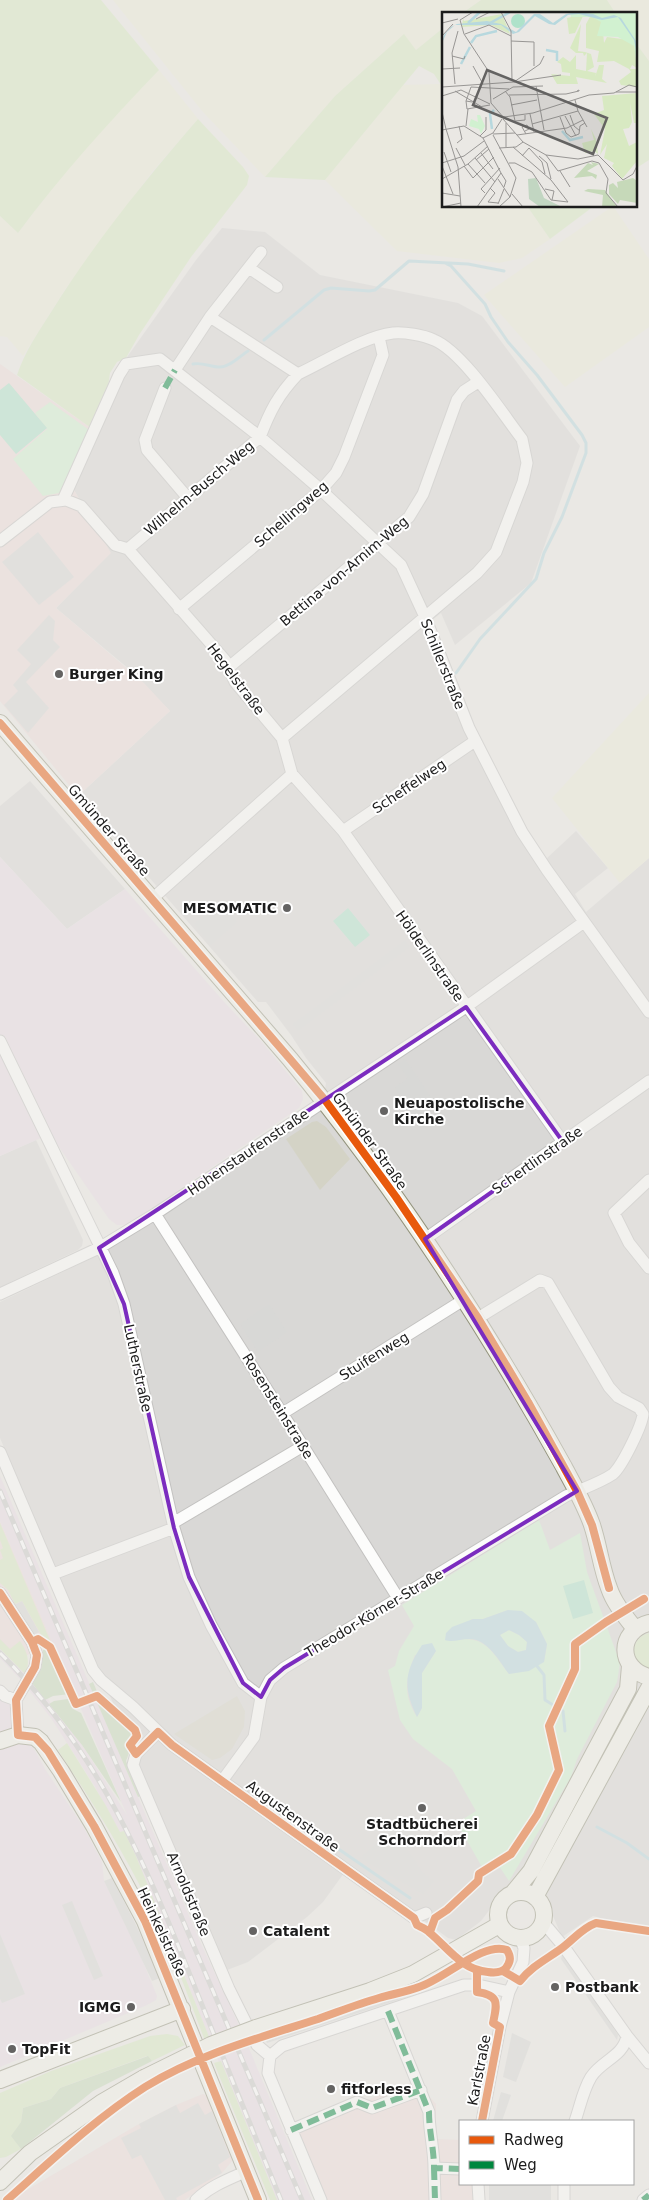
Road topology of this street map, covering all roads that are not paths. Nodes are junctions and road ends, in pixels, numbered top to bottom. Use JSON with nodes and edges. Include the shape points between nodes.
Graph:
{"nodes":[{"id":1,"x":261,"y":252,"type":"dead end"},
{"id":2,"x":249,"y":268,"type":"junction"},
{"id":3,"x":277,"y":287,"type":"dead end"},
{"id":4,"x":210,"y":317,"type":"junction"},
{"id":5,"x":379,"y":337,"type":"junction"},
{"id":6,"x":175,"y":370,"type":"junction"},
{"id":7,"x":298,"y":374,"type":"junction"},
{"id":8,"x":478,"y":382,"type":"junction"},
{"id":9,"x":165,"y":388,"type":"dead end"},
{"id":10,"x":260,"y":437,"type":"junction"},
{"id":11,"x":320,"y":490,"type":"junction"},
{"id":12,"x":187,"y":497,"type":"junction"},
{"id":13,"x":63,"y":500,"type":"junction"},
{"id":14,"x":0,"y":541,"type":"edge"},
{"id":15,"x":378,"y":543,"type":"junction"},
{"id":16,"x":128,"y":549,"type":"junction"},
{"id":17,"x":179,"y":608,"type":"junction"},
{"id":18,"x":425,"y":616,"type":"junction"},
{"id":19,"x":229,"y":667,"type":"junction"},
{"id":20,"x":0,"y":723,"type":"edge"},
{"id":21,"x":282,"y":738,"type":"junction"},
{"id":22,"x":475,"y":741,"type":"junction"},
{"id":23,"x":292,"y":774,"type":"junction"},
{"id":24,"x":343,"y":831,"type":"junction"},
{"id":25,"x":152,"y":899,"type":"junction"},
{"id":26,"x":584,"y":922,"type":"junction"},
{"id":27,"x":466,"y":1007,"type":"junction"},
{"id":28,"x":649,"y":1012,"type":"edge"},
{"id":29,"x":0,"y":1041,"type":"edge"},
{"id":30,"x":649,"y":1081,"type":"edge"},
{"id":31,"x":325,"y":1100,"type":"junction"},
{"id":32,"x":563,"y":1142,"type":"junction"},
{"id":33,"x":649,"y":1180,"type":"edge"},
{"id":34,"x":155,"y":1214,"type":"junction"},
{"id":35,"x":425,"y":1239,"type":"junction"},
{"id":36,"x":99,"y":1248,"type":"junction"},
{"id":37,"x":649,"y":1268,"type":"edge"},
{"id":38,"x":0,"y":1294,"type":"edge"},
{"id":39,"x":465,"y":1299,"type":"junction"},
{"id":40,"x":478,"y":1318,"type":"junction"},
{"id":41,"x":283,"y":1413,"type":"junction"},
{"id":42,"x":304,"y":1446,"type":"junction"},
{"id":43,"x":0,"y":1452,"type":"edge"},
{"id":44,"x":577,"y":1491,"type":"junction"},
{"id":45,"x":173,"y":1526,"type":"junction"},
{"id":46,"x":52,"y":1574,"type":"junction"},
{"id":47,"x":0,"y":1593,"type":"edge"},
{"id":48,"x":398,"y":1598,"type":"junction"},
{"id":49,"x":642,"y":1626,"type":"edge"},
{"id":50,"x":630,"y":1666,"type":"junction"},
{"id":51,"x":649,"y":1677,"type":"edge"},
{"id":52,"x":649,"y":1688,"type":"edge"},
{"id":53,"x":0,"y":1691,"type":"edge"},
{"id":54,"x":260,"y":1697,"type":"junction"},
{"id":55,"x":16,"y":1700,"type":"junction"},
{"id":56,"x":158,"y":1732,"type":"junction"},
{"id":57,"x":18,"y":1735,"type":"junction"},
{"id":58,"x":0,"y":1741,"type":"edge"},
{"id":59,"x":222,"y":1781,"type":"junction"},
{"id":60,"x":513,"y":1892,"type":"junction"},
{"id":61,"x":536,"y":1897,"type":"junction"},
{"id":62,"x":426,"y":1913,"type":"dead end"},
{"id":63,"x":543,"y":1922,"type":"junction"},
{"id":64,"x":499,"y":1925,"type":"junction"},
{"id":65,"x":520,"y":1938,"type":"junction"},
{"id":66,"x":509,"y":1992,"type":"junction"},
{"id":67,"x":182,"y":2009,"type":"junction"},
{"id":68,"x":388,"y":2011,"type":"junction"},
{"id":69,"x":627,"y":2036,"type":"junction"},
{"id":70,"x":270,"y":2056,"type":"junction"},
{"id":71,"x":649,"y":2064,"type":"edge"},
{"id":72,"x":0,"y":2080,"type":"edge"},
{"id":73,"x":421,"y":2090,"type":"junction"},
{"id":74,"x":482,"y":2120,"type":"edge"},
{"id":75,"x":575,"y":2120,"type":"edge"},
{"id":76,"x":292,"y":2130,"type":"junction"},
{"id":77,"x":62,"y":2132,"type":"junction"},
{"id":78,"x":30,"y":2153,"type":"junction"},
{"id":79,"x":0,"y":2163,"type":"edge"},
{"id":80,"x":434,"y":2168,"type":"junction"},
{"id":81,"x":459,"y":2169,"type":"edge"},
{"id":82,"x":247,"y":2171,"type":"junction"},
{"id":83,"x":0,"y":2182,"type":"edge"},
{"id":84,"x":478,"y":2185,"type":"edge"},
{"id":85,"x":564,"y":2185,"type":"edge"},
{"id":86,"x":0,"y":2194,"type":"edge"},
{"id":87,"x":649,"y":2195,"type":"edge"},
{"id":88,"x":196,"y":2200,"type":"edge"},
{"id":89,"x":258,"y":2200,"type":"edge"},
{"id":90,"x":321,"y":2200,"type":"edge"},
{"id":91,"x":435,"y":2200,"type":"edge"},
{"id":92,"x":479,"y":2200,"type":"edge"},
{"id":93,"x":564,"y":2200,"type":"edge"},
{"id":94,"x":643,"y":2200,"type":"edge"}],
"edges":[{"from":1,"to":2,"type":"street"},
{"from":2,"to":3,"type":"street"},
{"from":2,"to":4,"type":"street"},
{"from":4,"to":6,"type":"street"},
{"from":4,"to":7,"type":"street"},
{"from":5,"to":7,"type":"street"},
{"from":5,"to":8,"type":"street","via":[[404,333],[434,340],[457,356]]},
{"from":5,"to":11,"type":"street","name":"Schellingweg","via":[[383,354],[344,457],[336,474]]},
{"from":6,"to":10,"type":"street","name":"Schillerstraße"},
{"from":6,"to":13,"type":"street","name":"Schillerstraße","via":[[160,359],[126,364]]},
{"from":7,"to":10,"type":"street","name":"Wilhelm-Busch-Weg","via":[[281,392]]},
{"from":8,"to":15,"type":"street","name":"Bettina-von-Arnim-Weg","via":[[457,400],[417,506]]},
{"from":8,"to":18,"type":"street","via":[[522,439],[528,463],[496,552],[477,573]]},
{"from":9,"to":12,"type":"street","via":[[145,440],[147,450]]},
{"from":10,"to":11,"type":"street","name":"Schillerstraße"},
{"from":10,"to":12,"type":"street","name":"Wilhelm-Busch-Weg"},
{"from":11,"to":15,"type":"street","name":"Schillerstraße"},
{"from":11,"to":17,"type":"street","name":"Schellingweg"},
{"from":12,"to":16,"type":"street","name":"Wilhelm-Busch-Weg"},
{"from":13,"to":14,"type":"street","via":[[50,502]]},
{"from":13,"to":16,"type":"street","name":"Hegelstraße","via":[[80,506],[115,545]]},
{"from":15,"to":18,"type":"street","name":"Schillerstraße","via":[[401,565]]},
{"from":15,"to":19,"type":"street","name":"Bettina-von-Arnim-Weg"},
{"from":16,"to":17,"type":"street","name":"Hegelstraße"},
{"from":17,"to":19,"type":"street","name":"Hegelstraße"},
{"from":18,"to":21,"type":"street"},
{"from":18,"to":22,"type":"street","name":"Schillerstraße"},
{"from":19,"to":21,"type":"street","name":"Hegelstraße","via":[[235,682]]},
{"from":20,"to":25,"type":"street","name":"Gmünder Straße"},
{"from":21,"to":23,"type":"street","name":"Hegelstraße"},
{"from":22,"to":24,"type":"street","name":"Scheffelweg"},
{"from":22,"to":26,"type":"street","name":"Schillerstraße","via":[[522,832]]},
{"from":23,"to":24,"type":"street","name":"Hölderlinstraße"},
{"from":23,"to":25,"type":"street"},
{"from":24,"to":27,"type":"street","name":"Hölderlinstraße"},
{"from":25,"to":31,"type":"street","name":"Gmünder Straße"},
{"from":26,"to":27,"type":"street","name":"Hohenstaufenstraße"},
{"from":26,"to":28,"type":"street","name":"Schillerstraße"},
{"from":27,"to":31,"type":"street","name":"Hohenstaufenstraße"},
{"from":27,"to":32,"type":"street","name":"Hölderlinstraße"},
{"from":29,"to":36,"type":"street","name":"Lutherstraße"},
{"from":30,"to":32,"type":"street","name":"Schertlinstraße"},
{"from":31,"to":34,"type":"street","name":"Hohenstaufenstraße"},
{"from":31,"to":35,"type":"street","name":"Gmünder Straße"},
{"from":32,"to":35,"type":"street","name":"Schertlinstraße"},
{"from":33,"to":37,"type":"street","via":[[614,1213],[629,1243]]},
{"from":34,"to":36,"type":"street","name":"Hohenstaufenstraße"},
{"from":34,"to":41,"type":"street","name":"Rosensteinstraße"},
{"from":35,"to":39,"type":"street","name":"Gmünder Straße"},
{"from":36,"to":38,"type":"street","name":"Hohenstaufenstraße"},
{"from":36,"to":45,"type":"street","name":"Lutherstraße","via":[[113,1273],[124,1304]]},
{"from":39,"to":40,"type":"street","name":"Gmünder Straße"},
{"from":39,"to":41,"type":"street","name":"Stuifenweg"},
{"from":40,"to":44,"type":"street","name":"Gmünder Straße"},
{"from":40,"to":44,"type":"street","name":"Theodor-Körner-Straße","via":[[540,1280],[548,1283],[610,1387],[618,1397],[643,1414],[637,1434],[614,1473]]},
{"from":41,"to":42,"type":"street","name":"Rosensteinstraße"},
{"from":42,"to":45,"type":"street"},
{"from":42,"to":48,"type":"street","name":"Rosensteinstraße"},
{"from":43,"to":46,"type":"street","name":"Augustenstraße"},
{"from":44,"to":48,"type":"street","name":"Theodor-Körner-Straße"},
{"from":44,"to":49,"type":"street","name":"Gmünder Straße","via":[[592,1526],[609,1588],[622,1612]]},
{"from":45,"to":46,"type":"street"},
{"from":45,"to":54,"type":"street","name":"Lutherstraße","via":[[189,1577],[211,1625],[244,1683]]},
{"from":46,"to":56,"type":"street","name":"Augustenstraße","via":[[93,1670]]},
{"from":47,"to":55,"type":"street","via":[[37,1655],[35,1668]]},
{"from":48,"to":54,"type":"street","name":"Theodor-Körner-Straße","via":[[284,1668],[270,1680]]},
{"from":49,"to":50,"type":"street","via":[[630,1635],[625,1650]]},
{"from":50,"to":51,"type":"street"},
{"from":50,"to":60,"type":"street","via":[[628,1689],[531,1871]]},
{"from":52,"to":61,"type":"street"},
{"from":53,"to":55,"type":"street"},
{"from":54,"to":59,"type":"street","name":"Theodor-Körner-Straße","via":[[254,1737]]},
{"from":55,"to":57,"type":"street"},
{"from":56,"to":59,"type":"street","name":"Augustenstraße"},
{"from":56,"to":70,"type":"street","name":"Arnoldstraße","via":[[136,1754],[133,1765],[230,1989],[257,2045]]},
{"from":57,"to":58,"type":"street"},
{"from":57,"to":67,"type":"street","name":"Heinkelstraße","via":[[35,1737],[41,1742],[61,1771],[145,1921]]},
{"from":59,"to":62,"type":"street","name":"Augustenstraße","via":[[414,1918]]},
{"from":60,"to":61,"type":"street","via":[[521,1891]]},
{"from":60,"to":64,"type":"street","via":[[499,1905]]},
{"from":61,"to":63,"type":"street","via":[[544,1913]]},
{"from":63,"to":65,"type":"street","via":[[534,1934]]},
{"from":63,"to":69,"type":"street"},
{"from":64,"to":65,"type":"street","via":[[504,1932]]},
{"from":64,"to":77,"type":"street","bridge":true,"via":[[414,1974],[211,2045],[101,2103]]},
{"from":65,"to":66,"type":"street","name":"Karlstraße","via":[[524,1962]]},
{"from":66,"to":68,"type":"street","via":[[464,1985]]},
{"from":66,"to":74,"type":"street","name":"Karlstraße"},
{"from":67,"to":72,"type":"street"},
{"from":67,"to":82,"type":"street","name":"Heinkelstraße"},
{"from":68,"to":70,"type":"street","via":[[282,2046]]},
{"from":68,"to":73,"type":"street"},
{"from":69,"to":71,"type":"street"},
{"from":69,"to":75,"type":"street","via":[[620,2052],[587,2084]]},
{"from":70,"to":76,"type":"street","via":[[268,2073]]},
{"from":73,"to":76,"type":"street","via":[[372,2108],[357,2102]]},
{"from":73,"to":80,"type":"street","via":[[429,2112]]},
{"from":76,"to":90,"type":"street"},
{"from":77,"to":78,"type":"street"},
{"from":77,"to":86,"type":"street"},
{"from":78,"to":79,"type":"street"},
{"from":78,"to":83,"type":"street"},
{"from":80,"to":81,"type":"street"},
{"from":80,"to":91,"type":"street"},
{"from":82,"to":88,"type":"street"},
{"from":82,"to":89,"type":"street","name":"Heinkelstraße"},
{"from":84,"to":92,"type":"street"},
{"from":85,"to":93,"type":"street"},
{"from":87,"to":94,"type":"street"}]}
